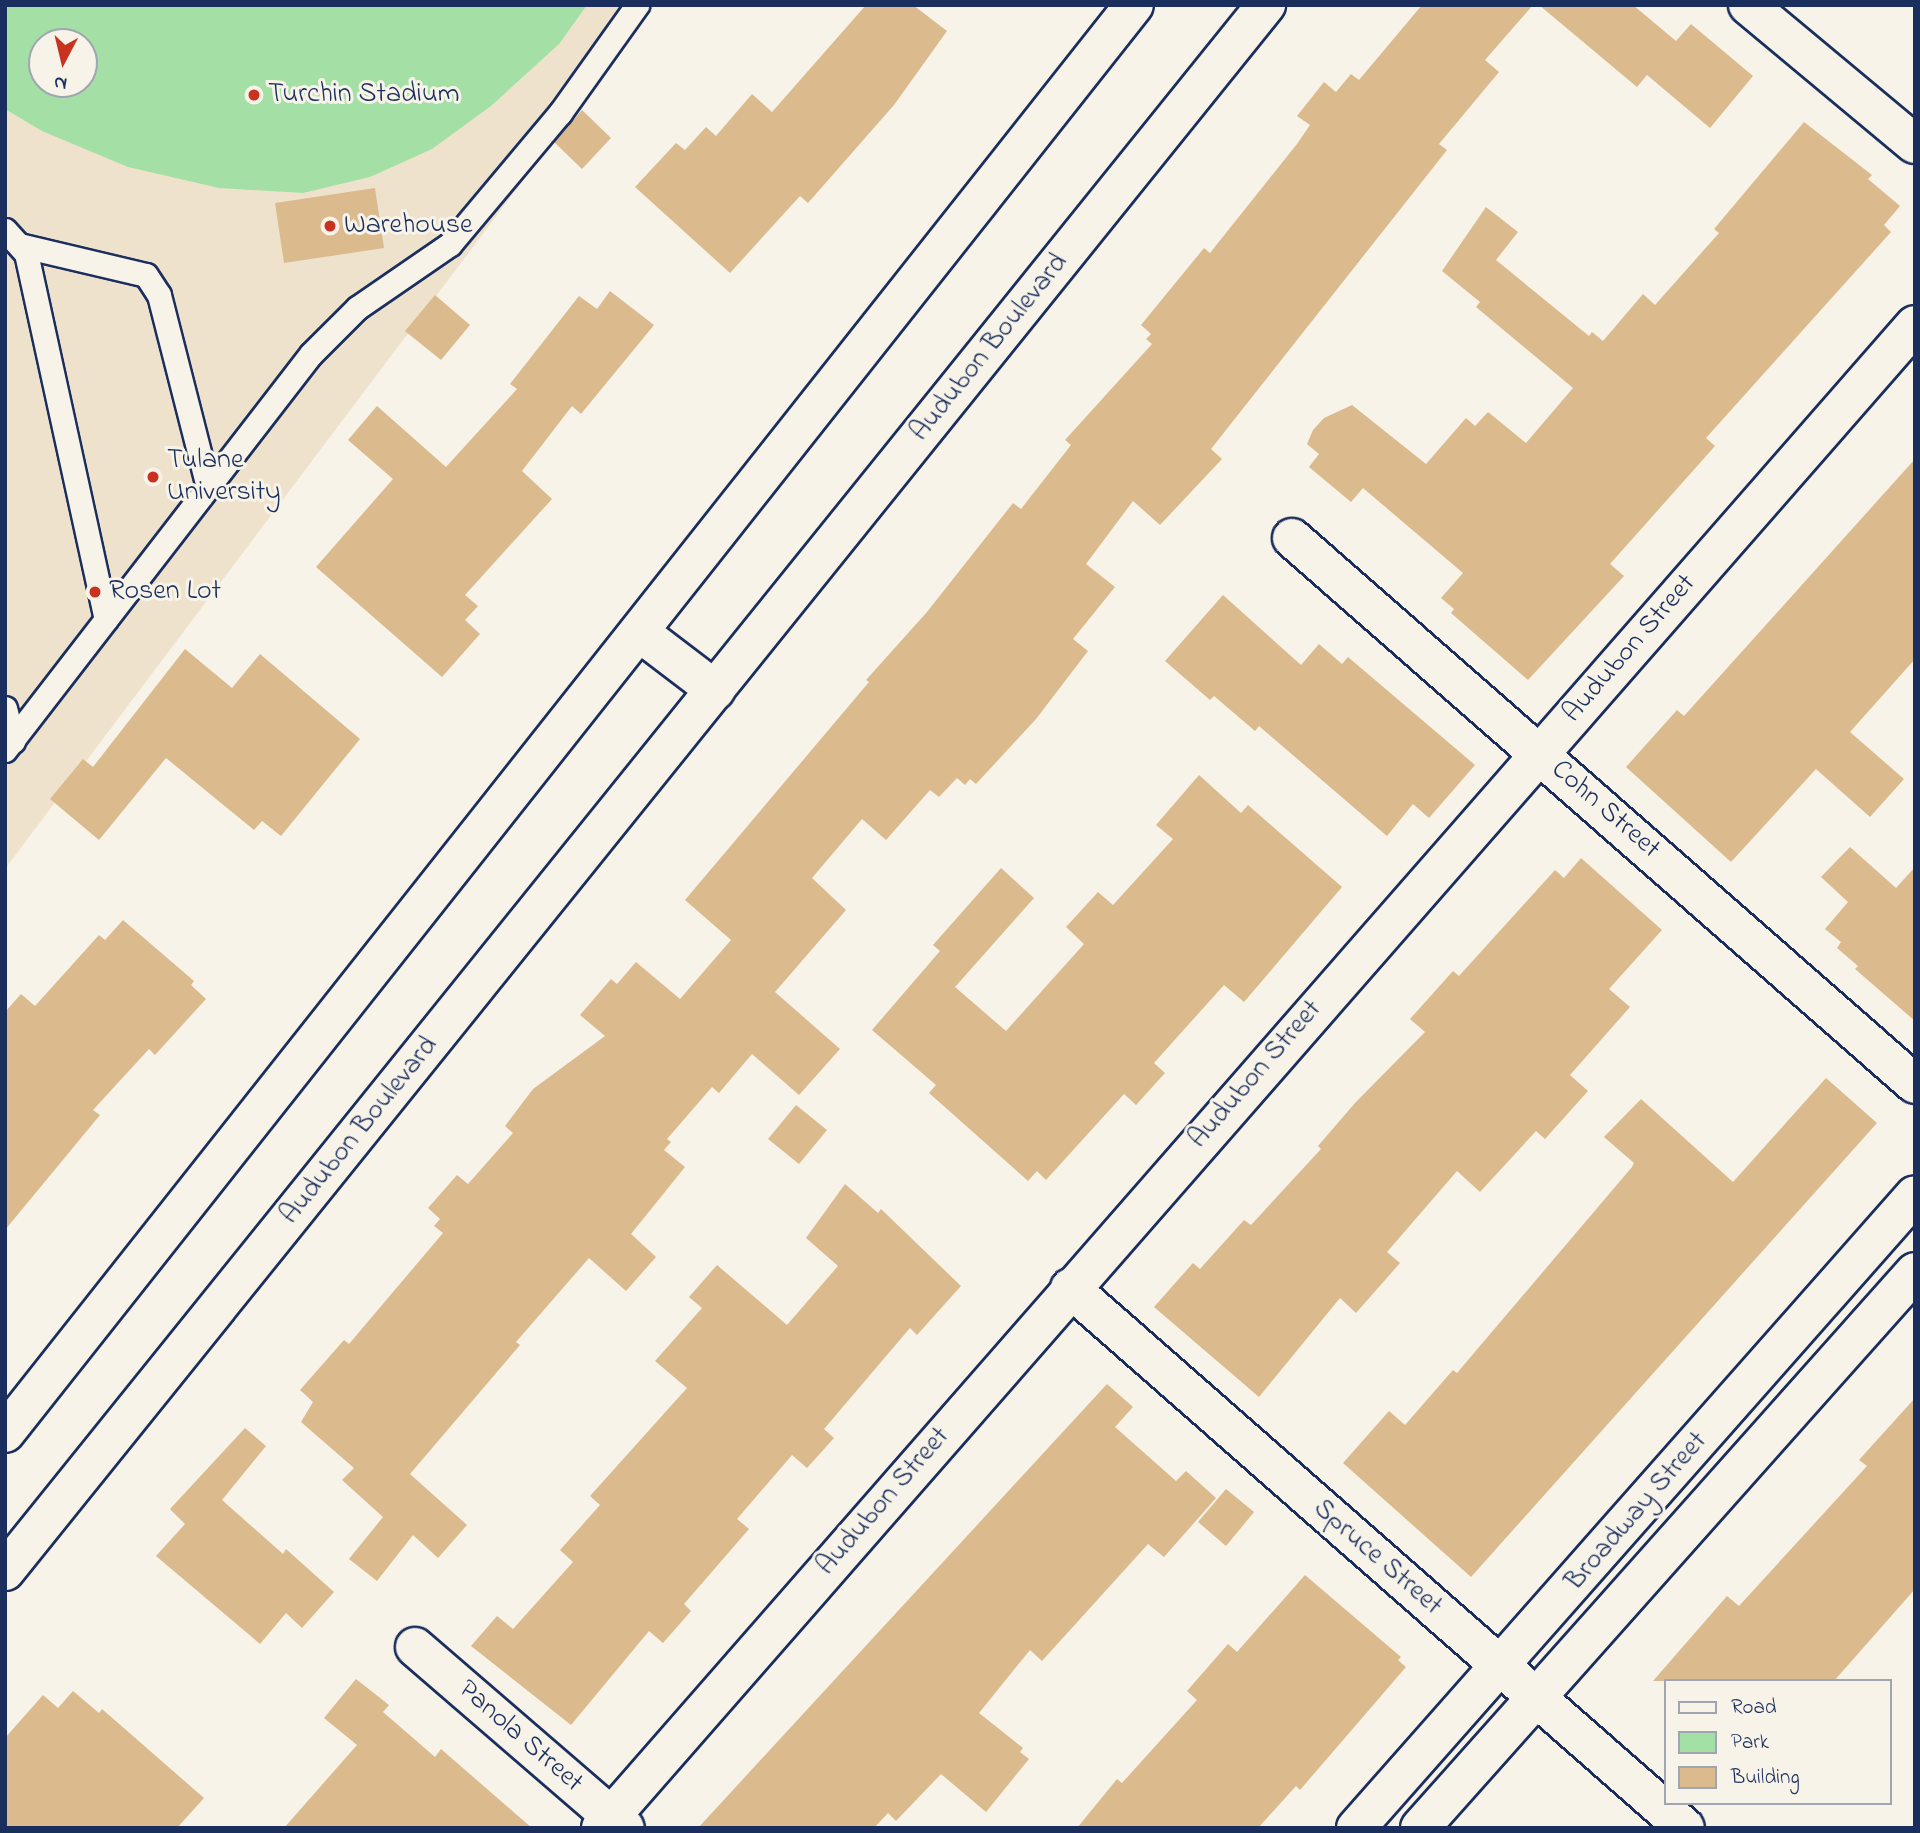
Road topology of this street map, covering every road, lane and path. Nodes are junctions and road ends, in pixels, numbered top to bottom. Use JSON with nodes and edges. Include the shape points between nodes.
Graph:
{"nodes":[{"id":1,"x":637,"y":5,"type":"edge"},
{"id":2,"x":1134,"y":5,"type":"edge"},
{"id":3,"x":1266,"y":5,"type":"edge"},
{"id":4,"x":1748,"y":5,"type":"edge"},
{"id":5,"x":1915,"y":144,"type":"edge"},
{"id":6,"x":12,"y":237,"type":"edge"},
{"id":7,"x":1915,"y":325,"type":"edge"},
{"id":8,"x":208,"y":487,"type":"junction"},
{"id":9,"x":1292,"y":538,"type":"dead end"},
{"id":10,"x":106,"y":619,"type":"junction"},
{"id":11,"x":639,"y":632,"type":"junction"},
{"id":12,"x":715,"y":690,"type":"junction"},
{"id":13,"x":5,"y":708,"type":"edge"},
{"id":14,"x":9,"y":745,"type":"edge"},
{"id":15,"x":1540,"y":752,"type":"junction"},
{"id":16,"x":1915,"y":1084,"type":"edge"},
{"id":17,"x":1915,"y":1195,"type":"edge"},
{"id":18,"x":1915,"y":1272,"type":"edge"},
{"id":19,"x":1070,"y":1288,"type":"junction"},
{"id":20,"x":5,"y":1433,"type":"edge"},
{"id":21,"x":5,"y":1571,"type":"edge"},
{"id":22,"x":415,"y":1647,"type":"dead end"},
{"id":23,"x":1501,"y":1667,"type":"junction"},
{"id":24,"x":1533,"y":1696,"type":"junction"},
{"id":25,"x":612,"y":1824,"type":"edge"},
{"id":26,"x":1356,"y":1828,"type":"edge"},
{"id":27,"x":1420,"y":1828,"type":"edge"},
{"id":28,"x":1685,"y":1828,"type":"edge"}],
"edges":[{"from":1,"to":8,"type":"lane","via":[[560,113],[450,244],[357,308],[311,354]]},
{"from":2,"to":11,"type":"street"},
{"from":3,"to":12,"type":"street","name":"Audubon Boulevard"},
{"from":4,"to":5,"type":"street"},
{"from":6,"to":8,"type":"lane","via":[[146,275],[159,295]]},
{"from":6,"to":10,"type":"lane","via":[[26,253]]},
{"from":7,"to":15,"type":"street","name":"Audubon Street"},
{"from":8,"to":10,"type":"lane"},
{"from":9,"to":15,"type":"street","name":"Cohn Street"},
{"from":10,"to":14,"type":"lane"},
{"from":11,"to":12,"type":"street"},
{"from":11,"to":20,"type":"street"},
{"from":12,"to":21,"type":"street","name":"Audubon Boulevard"},
{"from":13,"to":14,"type":"lane"},
{"from":15,"to":16,"type":"street","name":"Cohn Street"},
{"from":15,"to":19,"type":"street","name":"Audubon Street"},
{"from":17,"to":23,"type":"street","name":"Broadway Street"},
{"from":18,"to":24,"type":"street","name":"Broadway Street"},
{"from":19,"to":23,"type":"street","name":"Spruce Street"},
{"from":19,"to":25,"type":"street","name":"Audubon Street"},
{"from":22,"to":25,"type":"street","name":"Panola Street"},
{"from":23,"to":24,"type":"street","name":"Spruce Street"},
{"from":23,"to":26,"type":"street","name":"Broadway Street"},
{"from":24,"to":27,"type":"street","name":"Broadway Street"},
{"from":24,"to":28,"type":"street","name":"Spruce Street"}]}
